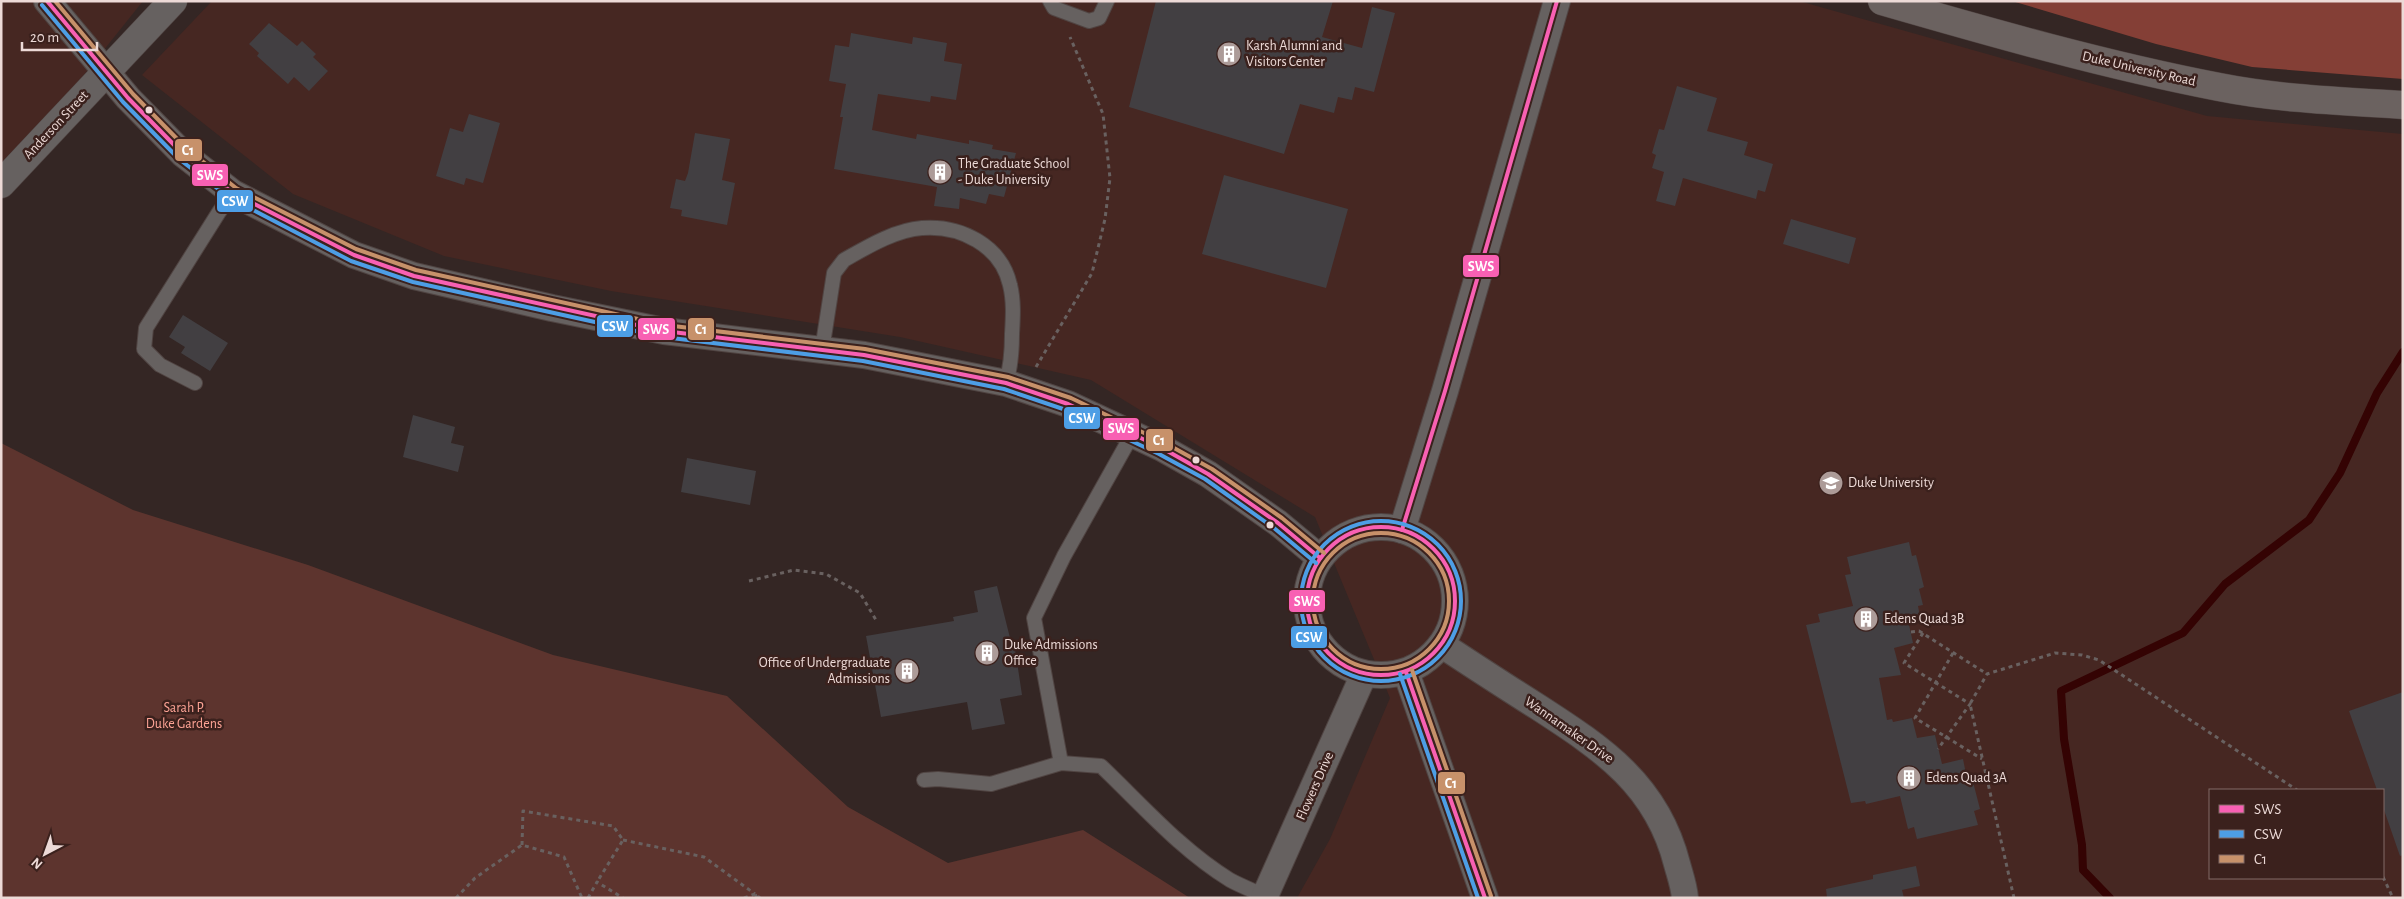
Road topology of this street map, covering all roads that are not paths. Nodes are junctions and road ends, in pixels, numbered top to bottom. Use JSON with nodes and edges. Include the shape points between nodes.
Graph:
{"nodes":[{"id":1,"x":47,"y":1,"type":"edge"},
{"id":2,"x":173,"y":1,"type":"edge"},
{"id":3,"x":1050,"y":1,"type":"edge"},
{"id":4,"x":1107,"y":1,"type":"edge"},
{"id":5,"x":1556,"y":1,"type":"edge"},
{"id":6,"x":1882,"y":1,"type":"edge"},
{"id":7,"x":106,"y":72,"type":"junction"},
{"id":8,"x":2403,"y":105,"type":"edge"},
{"id":9,"x":1,"y":184,"type":"edge"},
{"id":10,"x":233,"y":192,"type":"junction"},
{"id":11,"x":822,"y":350,"type":"junction"},
{"id":12,"x":194,"y":382,"type":"dead end"},
{"id":13,"x":1006,"y":383,"type":"junction"},
{"id":14,"x":1133,"y":433,"type":"junction"},
{"id":15,"x":1402,"y":530,"type":"junction"},
{"id":16,"x":1320,"y":558,"type":"junction"},
{"id":17,"x":1442,"y":645,"type":"junction"},
{"id":18,"x":1406,"y":672,"type":"junction"},
{"id":19,"x":1364,"y":674,"type":"junction"},
{"id":20,"x":1061,"y":763,"type":"junction"},
{"id":21,"x":924,"y":780,"type":"dead end"},
{"id":22,"x":1265,"y":897,"type":"edge"},
{"id":23,"x":1485,"y":898,"type":"edge"},
{"id":24,"x":1685,"y":898,"type":"edge"}],
"edges":[{"from":1,"to":7,"type":"street"},
{"from":2,"to":7,"type":"street","name":"Anderson Street"},
{"from":3,"to":4,"type":"lane","via":[[1054,8],[1090,21],[1099,18]]},
{"from":5,"to":15,"type":"street"},
{"from":6,"to":8,"type":"main road","name":"Duke University Road","via":[[2021,41],[2219,87],[2274,96]]},
{"from":7,"to":9,"type":"street","name":"Anderson Street"},
{"from":7,"to":10,"type":"street","via":[[183,154]]},
{"from":10,"to":11,"type":"street","via":[[354,255],[414,276],[664,330]]},
{"from":10,"to":12,"type":"lane","via":[[146,328],[144,349],[160,365]]},
{"from":11,"to":13,"type":"street"},
{"from":11,"to":13,"type":"lane","via":[[834,273],[844,260],[890,236],[921,228],[945,229],[964,233],[993,252],[1010,283],[1014,307],[1011,366]]},
{"from":13,"to":14,"type":"street","via":[[1068,404]]},
{"from":14,"to":16,"type":"street","via":[[1208,474],[1278,523]]},
{"from":14,"to":20,"type":"lane","via":[[1064,556],[1034,618]]},
{"from":15,"to":16,"type":"street","via":[[1379,527],[1356,531],[1336,542]]},
{"from":15,"to":17,"type":"street","via":[[1424,540],[1441,556],[1452,577],[1456,600],[1453,624]]},
{"from":16,"to":19,"type":"street","via":[[1310,580],[1307,604],[1311,628],[1324,649],[1342,665]]},
{"from":17,"to":18,"type":"street","via":[[1426,661]]},
{"from":17,"to":24,"type":"street","name":"Wannamaker Drive","via":[[1616,761],[1652,804],[1663,824]]},
{"from":18,"to":19,"type":"street","via":[[1385,676]]},
{"from":18,"to":23,"type":"street"},
{"from":19,"to":22,"type":"street","name":"Flowers Drive"},
{"from":20,"to":21,"type":"lane","via":[[991,784]]},
{"from":20,"to":22,"type":"lane","via":[[1101,766],[1172,835],[1202,859],[1230,880]]}]}
